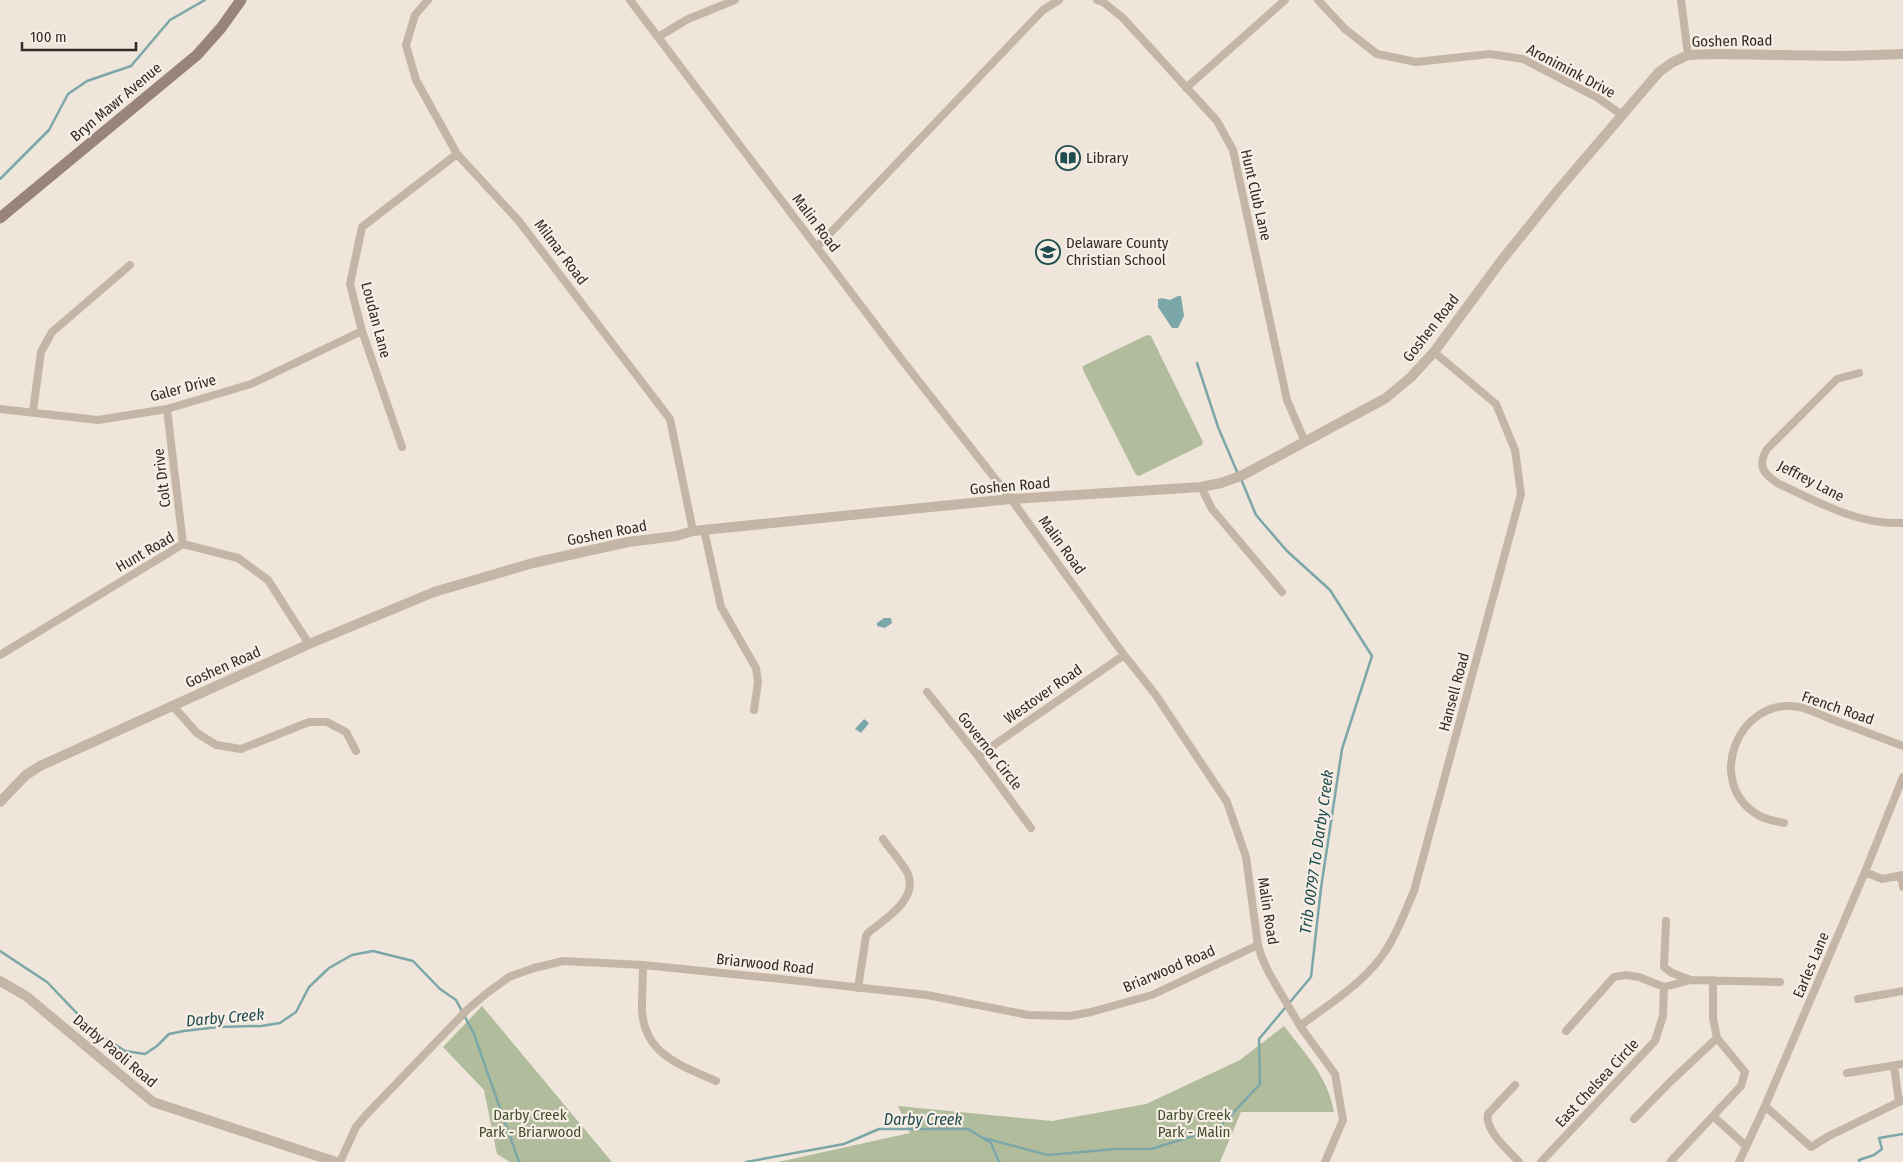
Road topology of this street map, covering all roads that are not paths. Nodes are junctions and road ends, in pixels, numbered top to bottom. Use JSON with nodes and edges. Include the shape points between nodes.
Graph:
{"nodes":[{"id":1,"x":241,"y":0,"type":"edge"},
{"id":2,"x":428,"y":0,"type":"edge"},
{"id":3,"x":630,"y":0,"type":"edge"},
{"id":4,"x":735,"y":0,"type":"edge"},
{"id":5,"x":1060,"y":0,"type":"edge"},
{"id":6,"x":1097,"y":0,"type":"edge"},
{"id":7,"x":1284,"y":0,"type":"edge"},
{"id":8,"x":1318,"y":0,"type":"edge"},
{"id":9,"x":1681,"y":0,"type":"edge"},
{"id":10,"x":658,"y":37,"type":"junction"},
{"id":11,"x":1903,"y":54,"type":"edge"},
{"id":12,"x":1688,"y":55,"type":"junction"},
{"id":13,"x":1186,"y":88,"type":"junction"},
{"id":14,"x":1622,"y":115,"type":"junction"},
{"id":15,"x":457,"y":154,"type":"junction"},
{"id":16,"x":0,"y":218,"type":"edge"},
{"id":17,"x":817,"y":247,"type":"junction"},
{"id":18,"x":130,"y":265,"type":"dead end"},
{"id":19,"x":362,"y":332,"type":"junction"},
{"id":20,"x":1434,"y":352,"type":"junction"},
{"id":21,"x":1859,"y":373,"type":"dead end"},
{"id":22,"x":0,"y":409,"type":"edge"},
{"id":23,"x":167,"y":409,"type":"junction"},
{"id":24,"x":33,"y":411,"type":"junction"},
{"id":25,"x":1305,"y":442,"type":"junction"},
{"id":26,"x":402,"y":447,"type":"dead end"},
{"id":27,"x":1201,"y":487,"type":"junction"},
{"id":28,"x":1011,"y":499,"type":"junction"},
{"id":29,"x":1903,"y":523,"type":"edge"},
{"id":30,"x":704,"y":530,"type":"junction"},
{"id":31,"x":693,"y":532,"type":"junction"},
{"id":32,"x":183,"y":544,"type":"junction"},
{"id":33,"x":1282,"y":592,"type":"dead end"},
{"id":34,"x":309,"y":644,"type":"junction"},
{"id":35,"x":0,"y":655,"type":"edge"},
{"id":36,"x":1124,"y":655,"type":"junction"},
{"id":37,"x":926,"y":692,"type":"dead end"},
{"id":38,"x":173,"y":706,"type":"junction"},
{"id":39,"x":754,"y":710,"type":"dead end"},
{"id":40,"x":1903,"y":746,"type":"edge"},
{"id":41,"x":356,"y":751,"type":"dead end"},
{"id":42,"x":978,"y":756,"type":"junction"},
{"id":43,"x":1903,"y":777,"type":"edge"},
{"id":44,"x":0,"y":802,"type":"edge"},
{"id":45,"x":1784,"y":823,"type":"dead end"},
{"id":46,"x":1031,"y":828,"type":"dead end"},
{"id":47,"x":883,"y":839,"type":"dead end"},
{"id":48,"x":1865,"y":872,"type":"junction"},
{"id":49,"x":1902,"y":876,"type":"edge"},
{"id":50,"x":1903,"y":887,"type":"edge"},
{"id":51,"x":1666,"y":922,"type":"dead end"},
{"id":52,"x":1258,"y":945,"type":"junction"},
{"id":53,"x":642,"y":965,"type":"junction"},
{"id":54,"x":1691,"y":980,"type":"junction"},
{"id":55,"x":1713,"y":980,"type":"junction"},
{"id":56,"x":0,"y":981,"type":"edge"},
{"id":57,"x":1780,"y":982,"type":"dead end"},
{"id":58,"x":1664,"y":987,"type":"junction"},
{"id":59,"x":858,"y":988,"type":"junction"},
{"id":60,"x":1903,"y":991,"type":"edge"},
{"id":61,"x":1858,"y":999,"type":"dead end"},
{"id":62,"x":1300,"y":1026,"type":"junction"},
{"id":63,"x":1566,"y":1032,"type":"dead end"},
{"id":64,"x":1717,"y":1038,"type":"junction"},
{"id":65,"x":1903,"y":1064,"type":"edge"},
{"id":66,"x":1894,"y":1066,"type":"junction"},
{"id":67,"x":1847,"y":1073,"type":"dead end"},
{"id":68,"x":716,"y":1081,"type":"dead end"},
{"id":69,"x":1515,"y":1085,"type":"dead end"},
{"id":70,"x":1901,"y":1101,"type":"edge"},
{"id":71,"x":1765,"y":1106,"type":"junction"},
{"id":72,"x":1713,"y":1116,"type":"junction"},
{"id":73,"x":1634,"y":1119,"type":"dead end"},
{"id":74,"x":1746,"y":1146,"type":"junction"},
{"id":75,"x":1672,"y":1161,"type":"dead end"},
{"id":76,"x":336,"y":1162,"type":"edge"},
{"id":77,"x":340,"y":1162,"type":"edge"},
{"id":78,"x":1325,"y":1162,"type":"edge"},
{"id":79,"x":1519,"y":1162,"type":"edge"},
{"id":80,"x":1541,"y":1162,"type":"edge"},
{"id":81,"x":1739,"y":1162,"type":"edge"}],
"edges":[{"from":1,"to":16,"type":"main road","name":"Bryn Mawr Avenue","via":[[197,55]]},
{"from":2,"to":15,"type":"street","name":"Milmar Road","via":[[414,15],[406,45],[416,80]]},
{"from":3,"to":10,"type":"street","name":"Malin Road"},
{"from":4,"to":10,"type":"street"},
{"from":5,"to":17,"type":"street","via":[[1043,10]]},
{"from":6,"to":13,"type":"street","name":"Hunt Club Lane","via":[[1123,18]]},
{"from":7,"to":13,"type":"street"},
{"from":8,"to":14,"type":"street","name":"Aronimink Drive","via":[[1345,29],[1378,54],[1416,62],[1490,54],[1523,59],[1598,98]]},
{"from":9,"to":12,"type":"street"},
{"from":10,"to":17,"type":"street","name":"Malin Road"},
{"from":11,"to":12,"type":"street","name":"Goshen Road"},
{"from":12,"to":14,"type":"street","name":"Goshen Road","via":[[1659,72]]},
{"from":13,"to":25,"type":"street","name":"Hunt Club Lane","via":[[1217,121],[1233,150],[1287,400]]},
{"from":14,"to":20,"type":"street","name":"Goshen Road","via":[[1500,262]]},
{"from":15,"to":19,"type":"street","name":"Loudan Lane","via":[[362,227],[350,284]]},
{"from":15,"to":31,"type":"street","name":"Milmar Road","via":[[518,220],[670,419]]},
{"from":17,"to":28,"type":"street","name":"Malin Road"},
{"from":18,"to":24,"type":"street","via":[[52,332],[42,352]]},
{"from":19,"to":23,"type":"street","name":"Galer Drive","via":[[251,384]]},
{"from":19,"to":26,"type":"street","name":"Loudan Lane"},
{"from":20,"to":25,"type":"street","name":"Goshen Road","via":[[1386,398]]},
{"from":20,"to":62,"type":"street","name":"Hansell Road","via":[[1496,404],[1515,450],[1521,494],[1414,891],[1378,961],[1360,981]]},
{"from":21,"to":29,"type":"street","name":"Jeffrey Lane","via":[[1837,378],[1766,449],[1761,465],[1779,484],[1843,512],[1868,521]]},
{"from":22,"to":24,"type":"street","name":"Galer Drive"},
{"from":23,"to":24,"type":"street","name":"Galer Drive","via":[[98,420]]},
{"from":23,"to":32,"type":"street","name":"Colt Drive"},
{"from":25,"to":27,"type":"street","name":"Goshen Road","via":[[1241,476]]},
{"from":27,"to":28,"type":"street","name":"Goshen Road"},
{"from":27,"to":33,"type":"street","via":[[1212,509]]},
{"from":28,"to":30,"type":"street","name":"Goshen Road"},
{"from":28,"to":36,"type":"street","name":"Malin Road"},
{"from":30,"to":31,"type":"street","name":"Goshen Road"},
{"from":30,"to":39,"type":"street","via":[[721,607],[756,668],[758,682]]},
{"from":31,"to":34,"type":"street","name":"Goshen Road","via":[[628,542],[533,563],[452,586]]},
{"from":32,"to":34,"type":"street","name":"Hunt Road","via":[[238,558],[268,580]]},
{"from":32,"to":35,"type":"street","name":"Hunt Road"},
{"from":34,"to":38,"type":"street","name":"Goshen Road"},
{"from":36,"to":42,"type":"street","name":"Westover Road"},
{"from":36,"to":52,"type":"street","name":"Malin Road","via":[[1155,694],[1227,802],[1246,857]]},
{"from":37,"to":42,"type":"street","name":"Governor Circle"},
{"from":38,"to":41,"type":"street","via":[[196,733],[216,745],[240,749],[309,722],[327,722],[346,732]]},
{"from":38,"to":44,"type":"street","name":"Goshen Road","via":[[40,766]]},
{"from":40,"to":45,"type":"street","name":"French Road","via":[[1799,707],[1777,708],[1753,719],[1741,733],[1732,752],[1733,782],[1749,809],[1767,819]]},
{"from":42,"to":46,"type":"street","name":"Governor Circle"},
{"from":43,"to":48,"type":"street","name":"Earles Lane"},
{"from":47,"to":59,"type":"street","via":[[907,874],[909,886],[903,903],[866,936]]},
{"from":48,"to":49,"type":"street","via":[[1882,879]]},
{"from":48,"to":71,"type":"street","name":"Earles Lane"},
{"from":49,"to":50,"type":"street"},
{"from":51,"to":54,"type":"street","via":[[1664,967]]},
{"from":52,"to":59,"type":"street","name":"Briarwood Road","via":[[1152,995],[1070,1016],[1028,1015],[927,995]]},
{"from":52,"to":62,"type":"street","name":"Malin Road","via":[[1269,973]]},
{"from":53,"to":59,"type":"street","name":"Briarwood Road"},
{"from":53,"to":68,"type":"street","via":[[642,1008],[652,1043],[664,1055]]},
{"from":53,"to":77,"type":"street","name":"Briarwood Road","via":[[563,961],[509,977],[468,1009],[366,1115],[356,1127]]},
{"from":54,"to":55,"type":"street"},
{"from":54,"to":58,"type":"street"},
{"from":55,"to":57,"type":"street"},
{"from":55,"to":64,"type":"street","via":[[1713,1018]]},
{"from":56,"to":76,"type":"street","name":"Darby Paoli Road","via":[[26,996],[153,1102]]},
{"from":58,"to":63,"type":"street","via":[[1639,977],[1614,977]]},
{"from":58,"to":80,"type":"street","name":"East Chelsea Circle","via":[[1663,1016],[1655,1041]]},
{"from":60,"to":61,"type":"street"},
{"from":62,"to":78,"type":"street","name":"Malin Road","via":[[1335,1074],[1343,1120]]},
{"from":64,"to":72,"type":"street","via":[[1746,1072],[1741,1086]]},
{"from":64,"to":73,"type":"street"},
{"from":65,"to":66,"type":"street"},
{"from":66,"to":67,"type":"street"},
{"from":66,"to":70,"type":"street"},
{"from":69,"to":79,"type":"street","via":[[1487,1119],[1492,1132]]},
{"from":70,"to":71,"type":"street","via":[[1811,1147]]},
{"from":71,"to":74,"type":"street","name":"Earles Lane"},
{"from":72,"to":74,"type":"street"},
{"from":72,"to":75,"type":"street"},
{"from":74,"to":81,"type":"street","name":"Earles Lane"}]}
